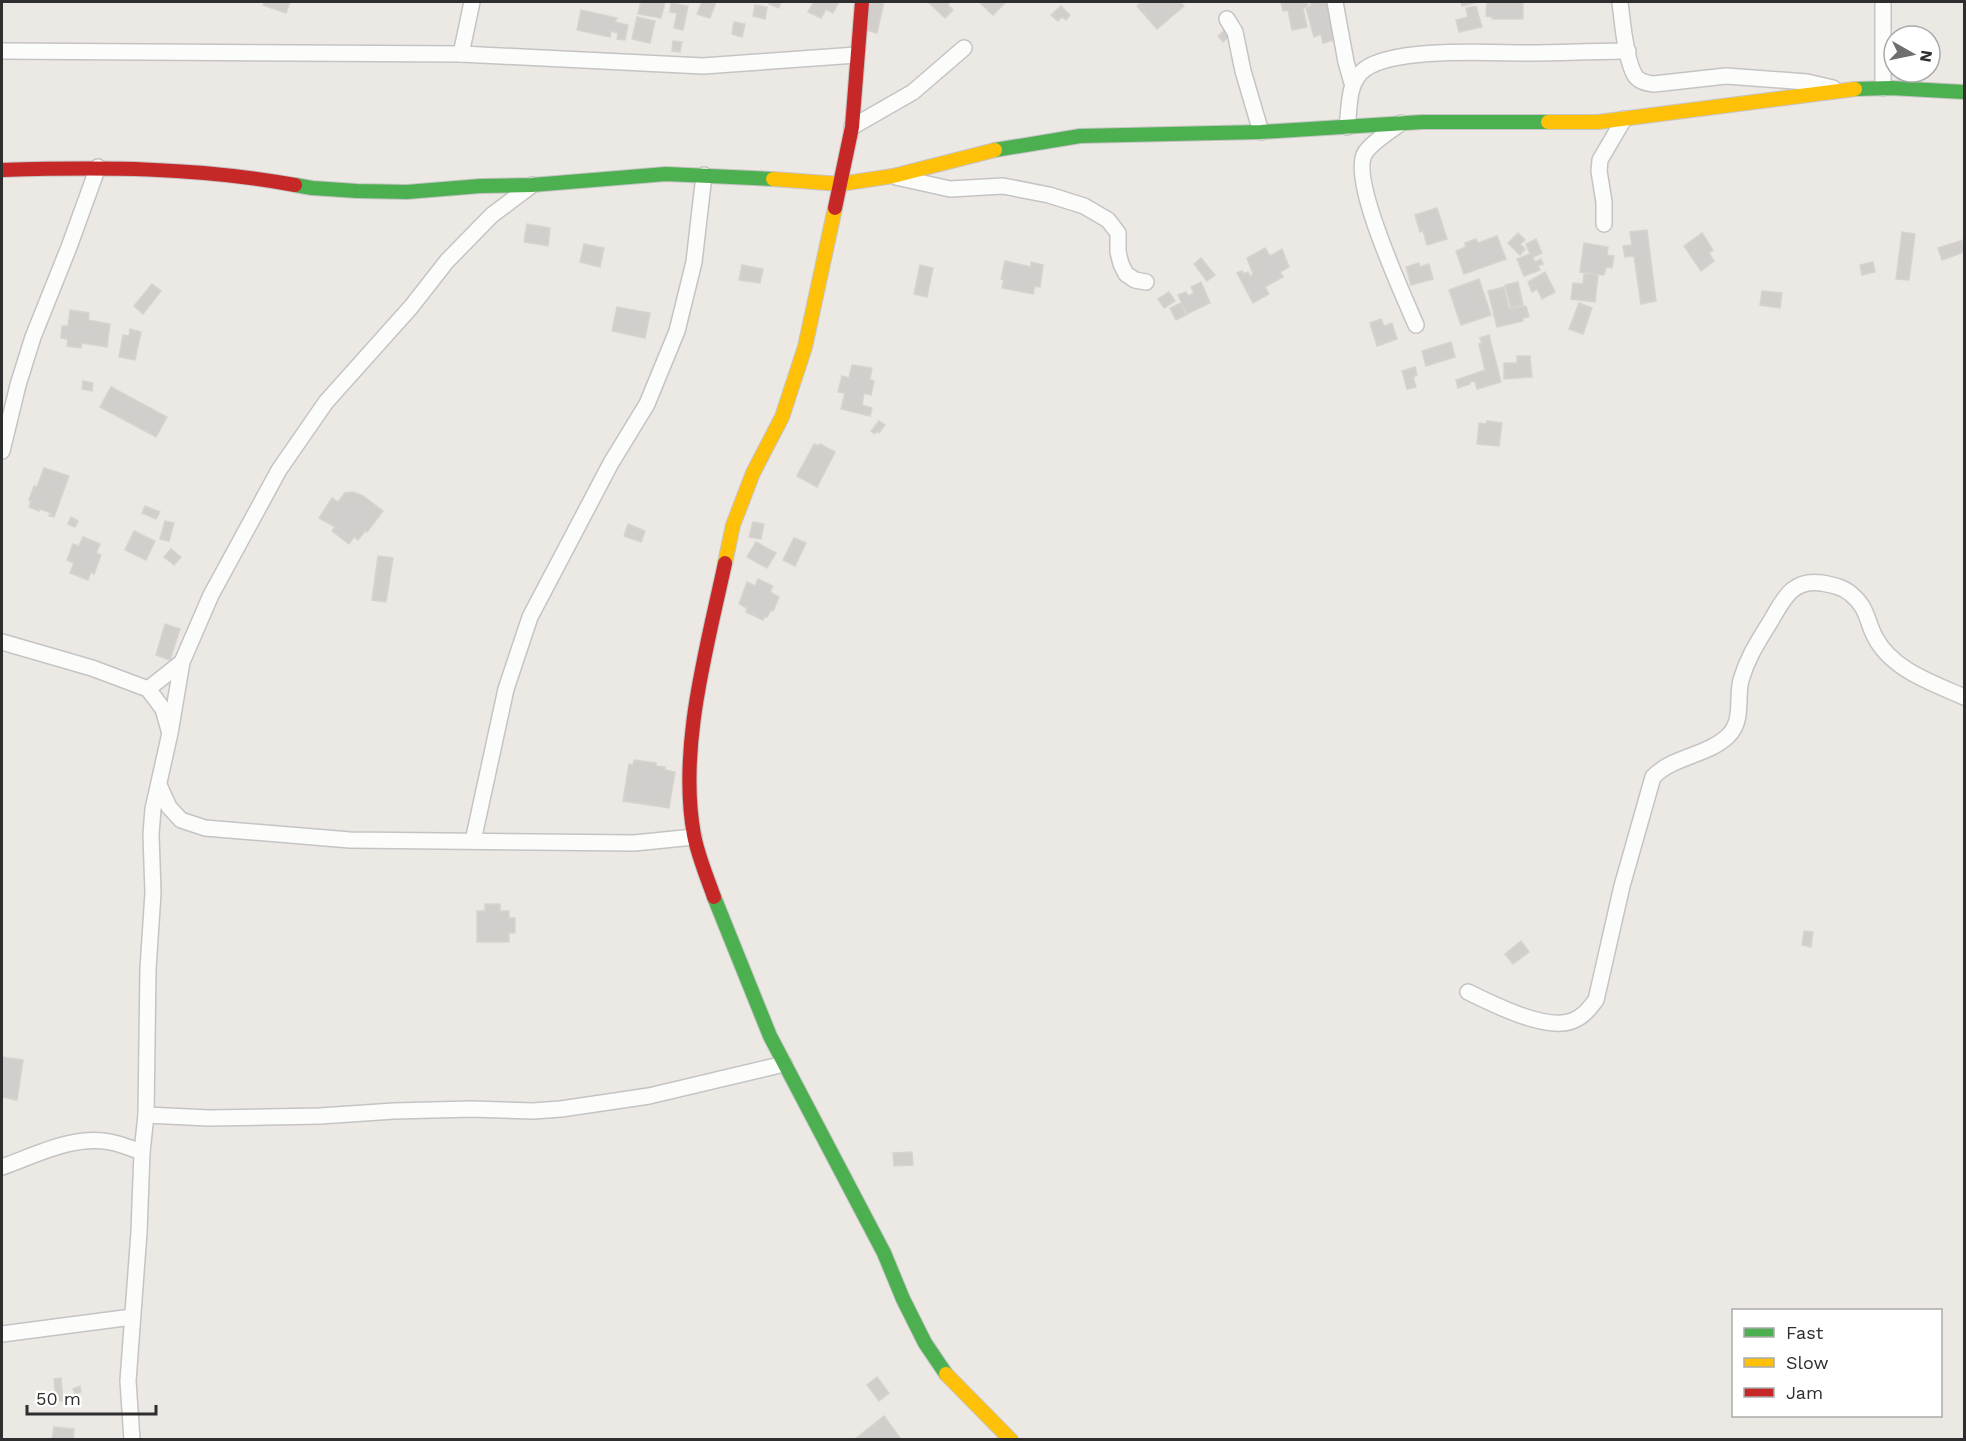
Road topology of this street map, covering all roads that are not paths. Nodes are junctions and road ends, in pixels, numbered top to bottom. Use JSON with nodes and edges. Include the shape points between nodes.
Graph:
{"nodes":[{"id":1,"x":472,"y":2,"type":"edge"},
{"id":2,"x":862,"y":2,"type":"edge"},
{"id":3,"x":1335,"y":2,"type":"edge"},
{"id":4,"x":1620,"y":2,"type":"edge"},
{"id":5,"x":1883,"y":2,"type":"edge"},
{"id":6,"x":1227,"y":19,"type":"dead end"},
{"id":7,"x":964,"y":48,"type":"dead end"},
{"id":8,"x":2,"y":51,"type":"edge"},
{"id":9,"x":1628,"y":51,"type":"junction"},
{"id":10,"x":461,"y":54,"type":"junction"},
{"id":11,"x":856,"y":55,"type":"junction"},
{"id":12,"x":1352,"y":83,"type":"junction"},
{"id":13,"x":1883,"y":88,"type":"junction"},
{"id":14,"x":1840,"y":90,"type":"junction"},
{"id":15,"x":1965,"y":92,"type":"edge"},
{"id":16,"x":1624,"y":119,"type":"junction"},
{"id":17,"x":1401,"y":123,"type":"junction"},
{"id":18,"x":852,"y":127,"type":"junction"},
{"id":19,"x":1347,"y":127,"type":"junction"},
{"id":20,"x":1261,"y":132,"type":"junction"},
{"id":21,"x":98,"y":167,"type":"junction"},
{"id":22,"x":2,"y":170,"type":"edge"},
{"id":23,"x":704,"y":175,"type":"junction"},
{"id":24,"x":893,"y":176,"type":"junction"},
{"id":25,"x":840,"y":184,"type":"junction"},
{"id":26,"x":532,"y":185,"type":"junction"},
{"id":27,"x":1604,"y":224,"type":"dead end"},
{"id":28,"x":1146,"y":282,"type":"dead end"},
{"id":29,"x":1416,"y":325,"type":"dead end"},
{"id":30,"x":2,"y":451,"type":"edge"},
{"id":31,"x":2,"y":642,"type":"edge"},
{"id":32,"x":182,"y":662,"type":"junction"},
{"id":33,"x":148,"y":689,"type":"junction"},
{"id":34,"x":1965,"y":697,"type":"edge"},
{"id":35,"x":170,"y":733,"type":"junction"},
{"id":36,"x":159,"y":785,"type":"junction"},
{"id":37,"x":694,"y":837,"type":"junction"},
{"id":38,"x":473,"y":841,"type":"junction"},
{"id":39,"x":1468,"y":992,"type":"dead end"},
{"id":40,"x":784,"y":1064,"type":"junction"},
{"id":41,"x":146,"y":1115,"type":"junction"},
{"id":42,"x":142,"y":1152,"type":"junction"},
{"id":43,"x":2,"y":1167,"type":"edge"},
{"id":44,"x":132,"y":1317,"type":"junction"},
{"id":45,"x":2,"y":1334,"type":"edge"},
{"id":46,"x":132,"y":1440,"type":"edge"},
{"id":47,"x":1011,"y":1440,"type":"edge"}],
"edges":[{"from":1,"to":10,"type":"street"},
{"from":2,"to":11,"type":"street"},
{"from":3,"to":12,"type":"street"},
{"from":4,"to":9,"type":"street"},
{"from":5,"to":13,"type":"street"},
{"from":6,"to":20,"type":"street","via":[[1235,32]]},
{"from":7,"to":18,"type":"street","via":[[913,92]]},
{"from":8,"to":10,"type":"street"},
{"from":9,"to":12,"type":"street","via":[[1401,56],[1365,69]]},
{"from":9,"to":14,"type":"street","via":[[1630,68],[1644,83],[1726,76],[1807,82]]},
{"from":10,"to":11,"type":"street","via":[[703,66]]},
{"from":11,"to":18,"type":"street"},
{"from":12,"to":19,"type":"street"},
{"from":13,"to":14,"type":"street"},
{"from":13,"to":15,"type":"street"},
{"from":14,"to":16,"type":"street"},
{"from":16,"to":17,"type":"street"},
{"from":16,"to":27,"type":"street","via":[[1600,160]]},
{"from":17,"to":19,"type":"street"},
{"from":17,"to":29,"type":"street","via":[[1366,152],[1362,160],[1363,181],[1372,215]]},
{"from":18,"to":25,"type":"street"},
{"from":19,"to":20,"type":"street"},
{"from":20,"to":24,"type":"street","via":[[1080,136],[1008,147]]},
{"from":21,"to":22,"type":"street"},
{"from":21,"to":26,"type":"street","via":[[210,172],[357,191]]},
{"from":21,"to":30,"type":"street","via":[[33,337]]},
{"from":23,"to":25,"type":"street"},
{"from":23,"to":26,"type":"street"},
{"from":23,"to":38,"type":"street","via":[[694,262],[677,331],[647,405],[611,463],[530,616],[506,689]]},
{"from":24,"to":25,"type":"street"},
{"from":24,"to":28,"type":"street","via":[[950,189],[1003,186],[1084,206],[1108,220],[1118,233],[1118,252],[1126,274]]},
{"from":25,"to":37,"type":"street","via":[[805,346],[782,417],[753,473],[733,525],[700,680],[689,763]]},
{"from":26,"to":32,"type":"street","via":[[492,215],[447,261],[326,402],[279,470],[211,595]]},
{"from":31,"to":33,"type":"street"},
{"from":32,"to":33,"type":"street"},
{"from":32,"to":35,"type":"street"},
{"from":33,"to":35,"type":"street","via":[[163,709]]},
{"from":34,"to":39,"type":"street","via":[[1904,668],[1886,652],[1862,604],[1849,592],[1813,581],[1795,588],[1783,598],[1752,650],[1741,680],[1739,714],[1727,737],[1665,767],[1653,777],[1622,886],[1596,1000],[1586,1014],[1561,1024],[1509,1012]]},
{"from":35,"to":36,"type":"street"},
{"from":36,"to":38,"type":"street","via":[[168,807],[181,820],[206,828],[350,840]]},
{"from":36,"to":41,"type":"street","via":[[151,834],[153,893]]},
{"from":37,"to":38,"type":"street","via":[[634,843]]},
{"from":37,"to":40,"type":"street","via":[[751,991]]},
{"from":40,"to":41,"type":"street","via":[[648,1096],[561,1109],[209,1118]]},
{"from":40,"to":47,"type":"street","via":[[884,1253],[925,1343],[947,1375]]},
{"from":41,"to":42,"type":"street"},
{"from":42,"to":43,"type":"street","via":[[87,1140],[58,1146]]},
{"from":42,"to":44,"type":"street"},
{"from":44,"to":45,"type":"street"},
{"from":44,"to":46,"type":"street","via":[[128,1381]]}]}
